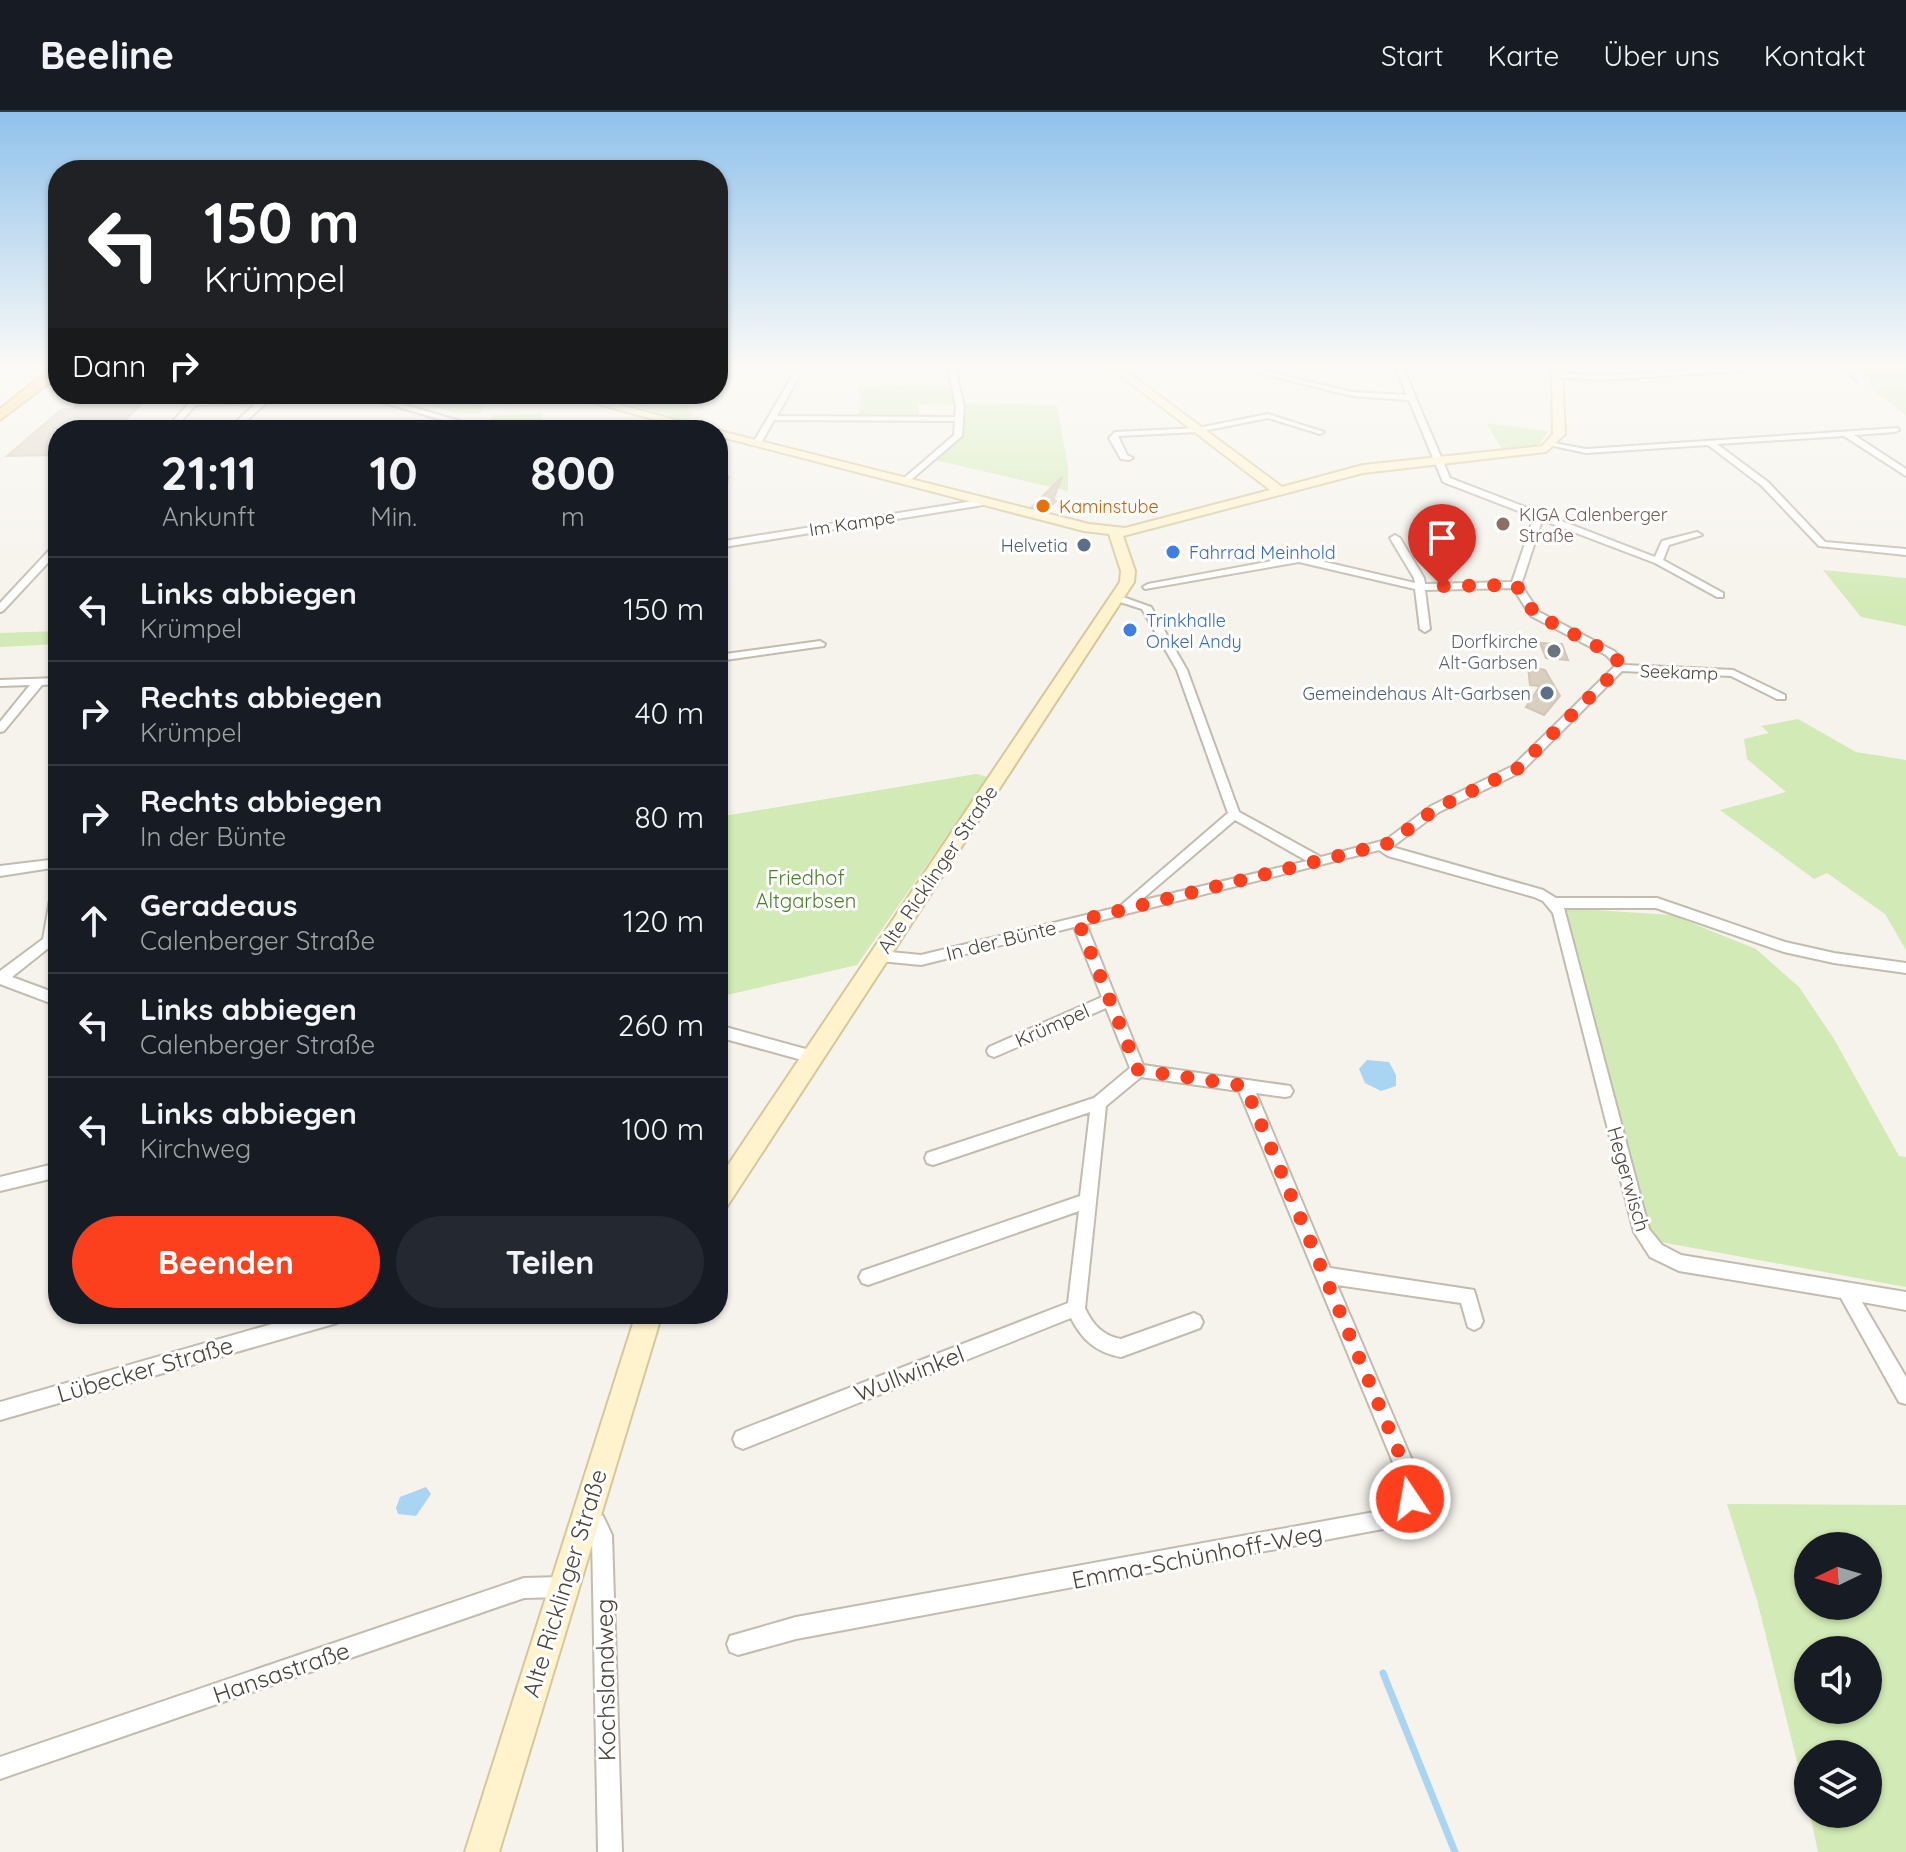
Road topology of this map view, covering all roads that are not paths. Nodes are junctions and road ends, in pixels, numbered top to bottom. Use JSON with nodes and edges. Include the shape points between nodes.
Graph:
{"nodes":[{"id":1,"x":781,"y":449,"type":"edge"},
{"id":2,"x":945,"y":449,"type":"edge"},
{"id":3,"x":1119,"y":449,"type":"edge"},
{"id":4,"x":1224,"y":449,"type":"edge"},
{"id":5,"x":1433,"y":449,"type":"edge"},
{"id":6,"x":1539,"y":449,"type":"edge"},
{"id":7,"x":1576,"y":449,"type":"edge"},
{"id":8,"x":1611,"y":449,"type":"edge"},
{"id":9,"x":1719,"y":449,"type":"edge"},
{"id":10,"x":1870,"y":449,"type":"edge"},
{"id":11,"x":1129,"y":458,"type":"dead end"},
{"id":12,"x":1438,"y":461,"type":"junction"},
{"id":13,"x":1906,"y":473,"type":"edge"},
{"id":14,"x":906,"y":481,"type":"junction"},
{"id":15,"x":1278,"y":490,"type":"junction"},
{"id":16,"x":986,"y":502,"type":"junction"},
{"id":17,"x":1538,"y":517,"type":"junction"},
{"id":18,"x":1115,"y":532,"type":"junction"},
{"id":19,"x":1697,"y":535,"type":"dead end"},
{"id":20,"x":1395,"y":538,"type":"dead end"},
{"id":21,"x":728,"y":543,"type":"edge"},
{"id":22,"x":1906,"y":552,"type":"edge"},
{"id":23,"x":48,"y":557,"type":"edge"},
{"id":24,"x":1658,"y":561,"type":"junction"},
{"id":25,"x":1516,"y":585,"type":"junction"},
{"id":26,"x":1148,"y":587,"type":"dead end"},
{"id":27,"x":1420,"y":587,"type":"junction"},
{"id":28,"x":1720,"y":595,"type":"dead end"},
{"id":29,"x":1117,"y":598,"type":"junction"},
{"id":30,"x":0,"y":609,"type":"edge"},
{"id":31,"x":1425,"y":629,"type":"dead end"},
{"id":32,"x":820,"y":644,"type":"dead end"},
{"id":33,"x":728,"y":657,"type":"edge"},
{"id":34,"x":1619,"y":668,"type":"junction"},
{"id":35,"x":39,"y":681,"type":"junction"},
{"id":36,"x":48,"y":681,"type":"edge"},
{"id":37,"x":0,"y":683,"type":"edge"},
{"id":38,"x":1781,"y":697,"type":"dead end"},
{"id":39,"x":0,"y":729,"type":"edge"},
{"id":40,"x":1234,"y":814,"type":"junction"},
{"id":41,"x":1382,"y":846,"type":"junction"},
{"id":42,"x":1320,"y":862,"type":"junction"},
{"id":43,"x":48,"y":864,"type":"edge"},
{"id":44,"x":0,"y":871,"type":"edge"},
{"id":45,"x":1554,"y":903,"type":"junction"},
{"id":46,"x":1122,"y":910,"type":"junction"},
{"id":47,"x":1078,"y":921,"type":"junction"},
{"id":48,"x":48,"y":943,"type":"edge"},
{"id":49,"x":880,"y":956,"type":"junction"},
{"id":50,"x":1906,"y":968,"type":"edge"},
{"id":51,"x":0,"y":978,"type":"edge"},
{"id":52,"x":48,"y":996,"type":"edge"},
{"id":53,"x":1110,"y":1000,"type":"junction"},
{"id":54,"x":728,"y":1034,"type":"edge"},
{"id":55,"x":994,"y":1051,"type":"dead end"},
{"id":56,"x":813,"y":1057,"type":"junction"},
{"id":57,"x":1138,"y":1070,"type":"junction"},
{"id":58,"x":1245,"y":1086,"type":"junction"},
{"id":59,"x":1285,"y":1091,"type":"dead end"},
{"id":60,"x":1099,"y":1103,"type":"junction"},
{"id":61,"x":933,"y":1158,"type":"dead end"},
{"id":62,"x":48,"y":1172,"type":"edge"},
{"id":63,"x":0,"y":1184,"type":"edge"},
{"id":64,"x":728,"y":1185,"type":"edge"},
{"id":65,"x":1087,"y":1201,"type":"junction"},
{"id":66,"x":1323,"y":1275,"type":"junction"},
{"id":67,"x":868,"y":1277,"type":"dead end"},
{"id":68,"x":1846,"y":1291,"type":"junction"},
{"id":69,"x":1906,"y":1301,"type":"edge"},
{"id":70,"x":1076,"y":1308,"type":"junction"},
{"id":71,"x":1474,"y":1321,"type":"dead end"},
{"id":72,"x":1194,"y":1322,"type":"dead end"},
{"id":73,"x":302,"y":1324,"type":"edge"},
{"id":74,"x":646,"y":1324,"type":"edge"},
{"id":75,"x":1906,"y":1395,"type":"edge"},
{"id":76,"x":0,"y":1411,"type":"edge"},
{"id":77,"x":743,"y":1439,"type":"dead end"},
{"id":78,"x":583,"y":1519,"type":"junction"},
{"id":79,"x":562,"y":1587,"type":"junction"},
{"id":80,"x":738,"y":1644,"type":"dead end"},
{"id":81,"x":0,"y":1768,"type":"edge"},
{"id":82,"x":482,"y":1852,"type":"edge"},
{"id":83,"x":610,"y":1852,"type":"edge"}],
"edges":[{"from":1,"to":14,"type":"main road"},
{"from":2,"to":14,"type":"street"},
{"from":3,"to":11,"type":"street"},
{"from":4,"to":15,"type":"main road"},
{"from":5,"to":12,"type":"street"},
{"from":6,"to":12,"type":"main road"},
{"from":7,"to":8,"type":"street"},
{"from":9,"to":22,"type":"street","via":[[1765,484],[1822,544]]},
{"from":10,"to":13,"type":"street"},
{"from":12,"to":15,"type":"main road","via":[[1363,469]]},
{"from":12,"to":17,"type":"street","via":[[1448,482]]},
{"from":14,"to":16,"type":"main road"},
{"from":15,"to":18,"type":"main road","via":[[1147,529]]},
{"from":16,"to":18,"type":"main road"},
{"from":16,"to":21,"type":"street","name":"Im Kampe"},
{"from":17,"to":24,"type":"street"},
{"from":17,"to":25,"type":"street"},
{"from":18,"to":29,"type":"main road","name":"Alte Ricklinger Straße","via":[[1129,576]]},
{"from":19,"to":24,"type":"street","via":[[1665,543]]},
{"from":20,"to":27,"type":"street"},
{"from":23,"to":30,"type":"street"},
{"from":24,"to":28,"type":"street"},
{"from":25,"to":27,"type":"street"},
{"from":25,"to":34,"type":"street","via":[[1535,614],[1610,653]]},
{"from":26,"to":27,"type":"street","via":[[1299,559]]},
{"from":27,"to":31,"type":"street"},
{"from":29,"to":40,"type":"street","via":[[1146,607],[1182,670]]},
{"from":29,"to":49,"type":"main road","name":"Alte Ricklinger Straße"},
{"from":32,"to":33,"type":"street"},
{"from":34,"to":38,"type":"street","name":"Seekamp","via":[[1733,673]]},
{"from":34,"to":41,"type":"street","via":[[1517,769],[1435,809]]},
{"from":35,"to":36,"type":"street"},
{"from":35,"to":37,"type":"street"},
{"from":35,"to":39,"type":"street"},
{"from":40,"to":42,"type":"street"},
{"from":40,"to":46,"type":"street","name":"In der Bünte"},
{"from":41,"to":42,"type":"street","name":"In der Bünte"},
{"from":41,"to":45,"type":"street","via":[[1538,893]]},
{"from":42,"to":46,"type":"street","name":"In der Bünte"},
{"from":43,"to":44,"type":"street"},
{"from":45,"to":50,"type":"street","via":[[1657,903],[1784,947]]},
{"from":45,"to":68,"type":"street","name":"Hegerwisch","via":[[1649,1245],[1679,1263]]},
{"from":46,"to":47,"type":"street","name":"In der Bünte"},
{"from":47,"to":49,"type":"street","name":"In der Bünte","via":[[921,960]]},
{"from":47,"to":53,"type":"street","name":"Krümpel"},
{"from":48,"to":51,"type":"street"},
{"from":49,"to":56,"type":"main road","name":"Alte Ricklinger Straße"},
{"from":51,"to":52,"type":"street"},
{"from":53,"to":55,"type":"street","name":"Krümpel"},
{"from":53,"to":57,"type":"street","name":"Krümpel"},
{"from":54,"to":56,"type":"street"},
{"from":56,"to":64,"type":"main road","name":"Alte Ricklinger Straße"},
{"from":57,"to":58,"type":"street"},
{"from":57,"to":60,"type":"street"},
{"from":58,"to":59,"type":"street"},
{"from":58,"to":66,"type":"street","name":"Emma-Schünhoff-Weg"},
{"from":60,"to":61,"type":"street"},
{"from":60,"to":65,"type":"street"},
{"from":62,"to":63,"type":"street"},
{"from":65,"to":67,"type":"street"},
{"from":65,"to":70,"type":"street"},
{"from":66,"to":71,"type":"street","via":[[1468,1296]]},
{"from":66,"to":80,"type":"street","name":"Emma-Schünhoff-Weg","via":[[1407,1472],[1410,1499],[1397,1518],[796,1628]]},
{"from":68,"to":69,"type":"street","name":"Hegerwisch"},
{"from":68,"to":75,"type":"street"},
{"from":70,"to":72,"type":"street","via":[[1087,1331],[1110,1347],[1121,1348]]},
{"from":70,"to":77,"type":"street","name":"Wullwinkel"},
{"from":73,"to":76,"type":"street","name":"Lübecker Straße"},
{"from":74,"to":78,"type":"main road","name":"Alte Ricklinger Straße"},
{"from":78,"to":79,"type":"main road","name":"Alte Ricklinger Straße"},
{"from":78,"to":83,"type":"street","name":"Kochslandweg","via":[[596,1523],[602,1535]]},
{"from":79,"to":81,"type":"street","name":"Hansastraße","via":[[524,1588]]},
{"from":79,"to":82,"type":"main road","name":"Alte Ricklinger Straße"}]}
